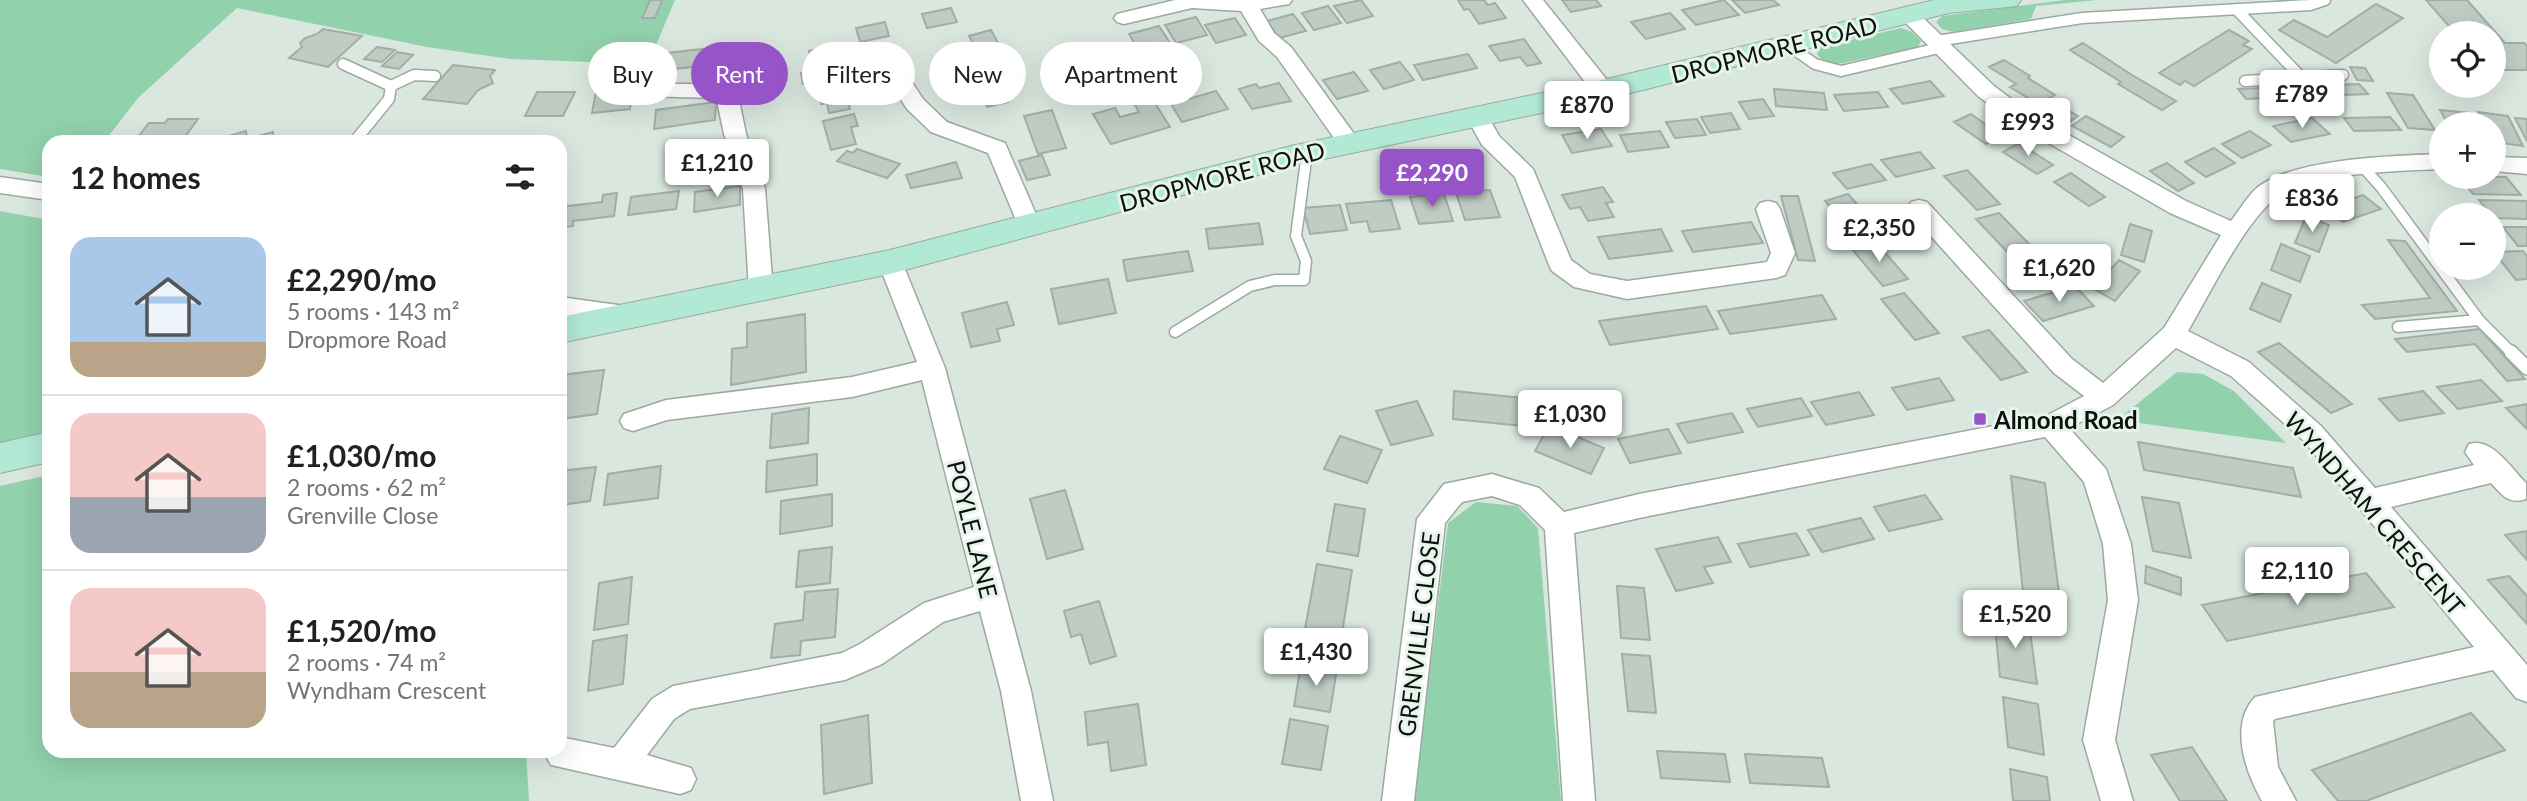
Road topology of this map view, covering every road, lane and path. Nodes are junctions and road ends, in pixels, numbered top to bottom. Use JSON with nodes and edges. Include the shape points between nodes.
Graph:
{"nodes":[{"id":1,"x":1282,"y":0,"type":"edge"},
{"id":2,"x":1533,"y":0,"type":"edge"},
{"id":3,"x":2007,"y":0,"type":"edge"},
{"id":4,"x":2325,"y":0,"type":"edge"},
{"id":5,"x":1946,"y":2,"type":"edge"},
{"id":6,"x":1248,"y":5,"type":"junction"},
{"id":7,"x":2236,"y":9,"type":"junction"},
{"id":8,"x":1909,"y":15,"type":"junction"},
{"id":9,"x":1124,"y":18,"type":"dead end"},
{"id":10,"x":1940,"y":44,"type":"junction"},
{"id":11,"x":1789,"y":46,"type":"junction"},
{"id":12,"x":343,"y":64,"type":"dead end"},
{"id":13,"x":2343,"y":75,"type":"dead end"},
{"id":14,"x":435,"y":76,"type":"dead end"},
{"id":15,"x":2301,"y":77,"type":"junction"},
{"id":16,"x":2245,"y":81,"type":"dead end"},
{"id":17,"x":391,"y":86,"type":"junction"},
{"id":18,"x":1603,"y":90,"type":"junction"},
{"id":19,"x":677,"y":91,"type":"edge"},
{"id":20,"x":915,"y":104,"type":"edge"},
{"id":21,"x":1477,"y":116,"type":"junction"},
{"id":22,"x":360,"y":135,"type":"edge"},
{"id":23,"x":1349,"y":144,"type":"junction"},
{"id":24,"x":1307,"y":153,"type":"junction"},
{"id":25,"x":2429,"y":162,"type":"edge"},
{"id":26,"x":2506,"y":165,"type":"edge"},
{"id":27,"x":2362,"y":166,"type":"junction"},
{"id":28,"x":2527,"y":166,"type":"edge"},
{"id":29,"x":0,"y":185,"type":"edge"},
{"id":30,"x":42,"y":191,"type":"edge"},
{"id":31,"x":1919,"y":208,"type":"dead end"},
{"id":32,"x":1768,"y":209,"type":"dead end"},
{"id":33,"x":1029,"y":226,"type":"junction"},
{"id":34,"x":2235,"y":232,"type":"junction"},
{"id":35,"x":890,"y":262,"type":"junction"},
{"id":36,"x":761,"y":290,"type":"junction"},
{"id":37,"x":567,"y":307,"type":"edge"},
{"id":38,"x":625,"y":315,"type":"junction"},
{"id":39,"x":2479,"y":320,"type":"junction"},
{"id":40,"x":2398,"y":327,"type":"dead end"},
{"id":41,"x":567,"y":328,"type":"edge"},
{"id":42,"x":1175,"y":332,"type":"dead end"},
{"id":43,"x":2172,"y":335,"type":"junction"},
{"id":44,"x":932,"y":368,"type":"junction"},
{"id":45,"x":2527,"y":368,"type":"edge"},
{"id":46,"x":2104,"y":398,"type":"junction"},
{"id":47,"x":633,"y":422,"type":"dead end"},
{"id":48,"x":2051,"y":425,"type":"junction"},
{"id":49,"x":42,"y":449,"type":"edge"},
{"id":50,"x":0,"y":458,"type":"edge"},
{"id":51,"x":2516,"y":491,"type":"dead end"},
{"id":52,"x":2370,"y":500,"type":"junction"},
{"id":53,"x":1559,"y":525,"type":"junction"},
{"id":54,"x":990,"y":595,"type":"junction"},
{"id":55,"x":2498,"y":654,"type":"junction"},
{"id":56,"x":2527,"y":688,"type":"edge"},
{"id":57,"x":567,"y":755,"type":"edge"},
{"id":58,"x":621,"y":764,"type":"junction"},
{"id":59,"x":680,"y":779,"type":"dead end"},
{"id":60,"x":1037,"y":801,"type":"edge"},
{"id":61,"x":1398,"y":801,"type":"edge"},
{"id":62,"x":1580,"y":801,"type":"edge"},
{"id":63,"x":2117,"y":801,"type":"edge"},
{"id":64,"x":2280,"y":801,"type":"edge"}],
"edges":[{"from":1,"to":6,"type":"street"},
{"from":2,"to":18,"type":"street"},
{"from":3,"to":5,"type":"street","name":"DROPMORE ROAD"},
{"from":4,"to":7,"type":"lane"},
{"from":5,"to":8,"type":"street","name":"DROPMORE ROAD"},
{"from":6,"to":9,"type":"street","via":[[1192,2]]},
{"from":6,"to":23,"type":"street","via":[[1266,37],[1284,52]]},
{"from":7,"to":10,"type":"lane","via":[[2082,18]]},
{"from":7,"to":15,"type":"lane"},
{"from":8,"to":10,"type":"street"},
{"from":8,"to":11,"type":"street","name":"DROPMORE ROAD"},
{"from":10,"to":11,"type":"lane","via":[[1841,71],[1815,64]]},
{"from":10,"to":34,"type":"street","via":[[1986,91],[2022,118],[2178,206]]},
{"from":11,"to":18,"type":"street","name":"DROPMORE ROAD"},
{"from":12,"to":17,"type":"lane"},
{"from":13,"to":15,"type":"lane"},
{"from":14,"to":17,"type":"lane","via":[[414,75]]},
{"from":15,"to":16,"type":"lane"},
{"from":17,"to":22,"type":"lane","via":[[389,99]]},
{"from":18,"to":21,"type":"street","name":"DROPMORE ROAD"},
{"from":19,"to":36,"type":"street","via":[[713,91],[728,100],[754,189]]},
{"from":20,"to":33,"type":"street","via":[[939,127],[997,148]]},
{"from":21,"to":23,"type":"street","name":"DROPMORE ROAD"},
{"from":21,"to":32,"type":"street","via":[[1490,140],[1525,174],[1561,265],[1583,281],[1628,290],[1776,269],[1783,253]]},
{"from":23,"to":24,"type":"street","name":"DROPMORE ROAD"},
{"from":24,"to":33,"type":"street","name":"DROPMORE ROAD"},
{"from":24,"to":42,"type":"lane","via":[[1296,236],[1306,261],[1304,280],[1250,286]]},
{"from":25,"to":27,"type":"street"},
{"from":26,"to":28,"type":"street"},
{"from":27,"to":34,"type":"street","via":[[2306,175],[2266,193]]},
{"from":27,"to":39,"type":"lane"},
{"from":29,"to":30,"type":"street"},
{"from":31,"to":46,"type":"street","via":[[2063,366]]},
{"from":33,"to":35,"type":"street","name":"DROPMORE ROAD"},
{"from":34,"to":43,"type":"street"},
{"from":35,"to":36,"type":"street","name":"DROPMORE ROAD"},
{"from":35,"to":44,"type":"street","name":"POYLE LANE"},
{"from":36,"to":38,"type":"street","name":"DROPMORE ROAD"},
{"from":37,"to":38,"type":"street"},
{"from":38,"to":41,"type":"street","name":"DROPMORE ROAD"},
{"from":39,"to":40,"type":"lane"},
{"from":39,"to":45,"type":"lane"},
{"from":43,"to":46,"type":"street"},
{"from":43,"to":52,"type":"street","name":"WYNDHAM CRESCENT","via":[[2240,369],[2312,433]]},
{"from":44,"to":47,"type":"street","via":[[852,387],[666,410]]},
{"from":44,"to":54,"type":"street","name":"POYLE LANE"},
{"from":46,"to":48,"type":"street"},
{"from":48,"to":53,"type":"street"},
{"from":48,"to":63,"type":"street","via":[[2096,477],[2117,544],[2123,600],[2099,740]]},
{"from":49,"to":50,"type":"street"},
{"from":51,"to":52,"type":"street","via":[[2487,462]]},
{"from":52,"to":55,"type":"street","name":"WYNDHAM CRESCENT"},
{"from":53,"to":61,"type":"street","name":"GRENVILLE CLOSE","via":[[1529,496],[1492,485],[1454,492],[1431,519]]},
{"from":53,"to":62,"type":"street"},
{"from":54,"to":58,"type":"street","via":[[934,612],[845,666],[684,696],[663,709]]},
{"from":54,"to":60,"type":"street","name":"POYLE LANE","via":[[1016,691]]},
{"from":55,"to":56,"type":"street","name":"WYNDHAM CRESCENT"},
{"from":55,"to":64,"type":"street","via":[[2266,707],[2257,717],[2262,770]]},
{"from":57,"to":58,"type":"street"},
{"from":58,"to":59,"type":"street"}]}
